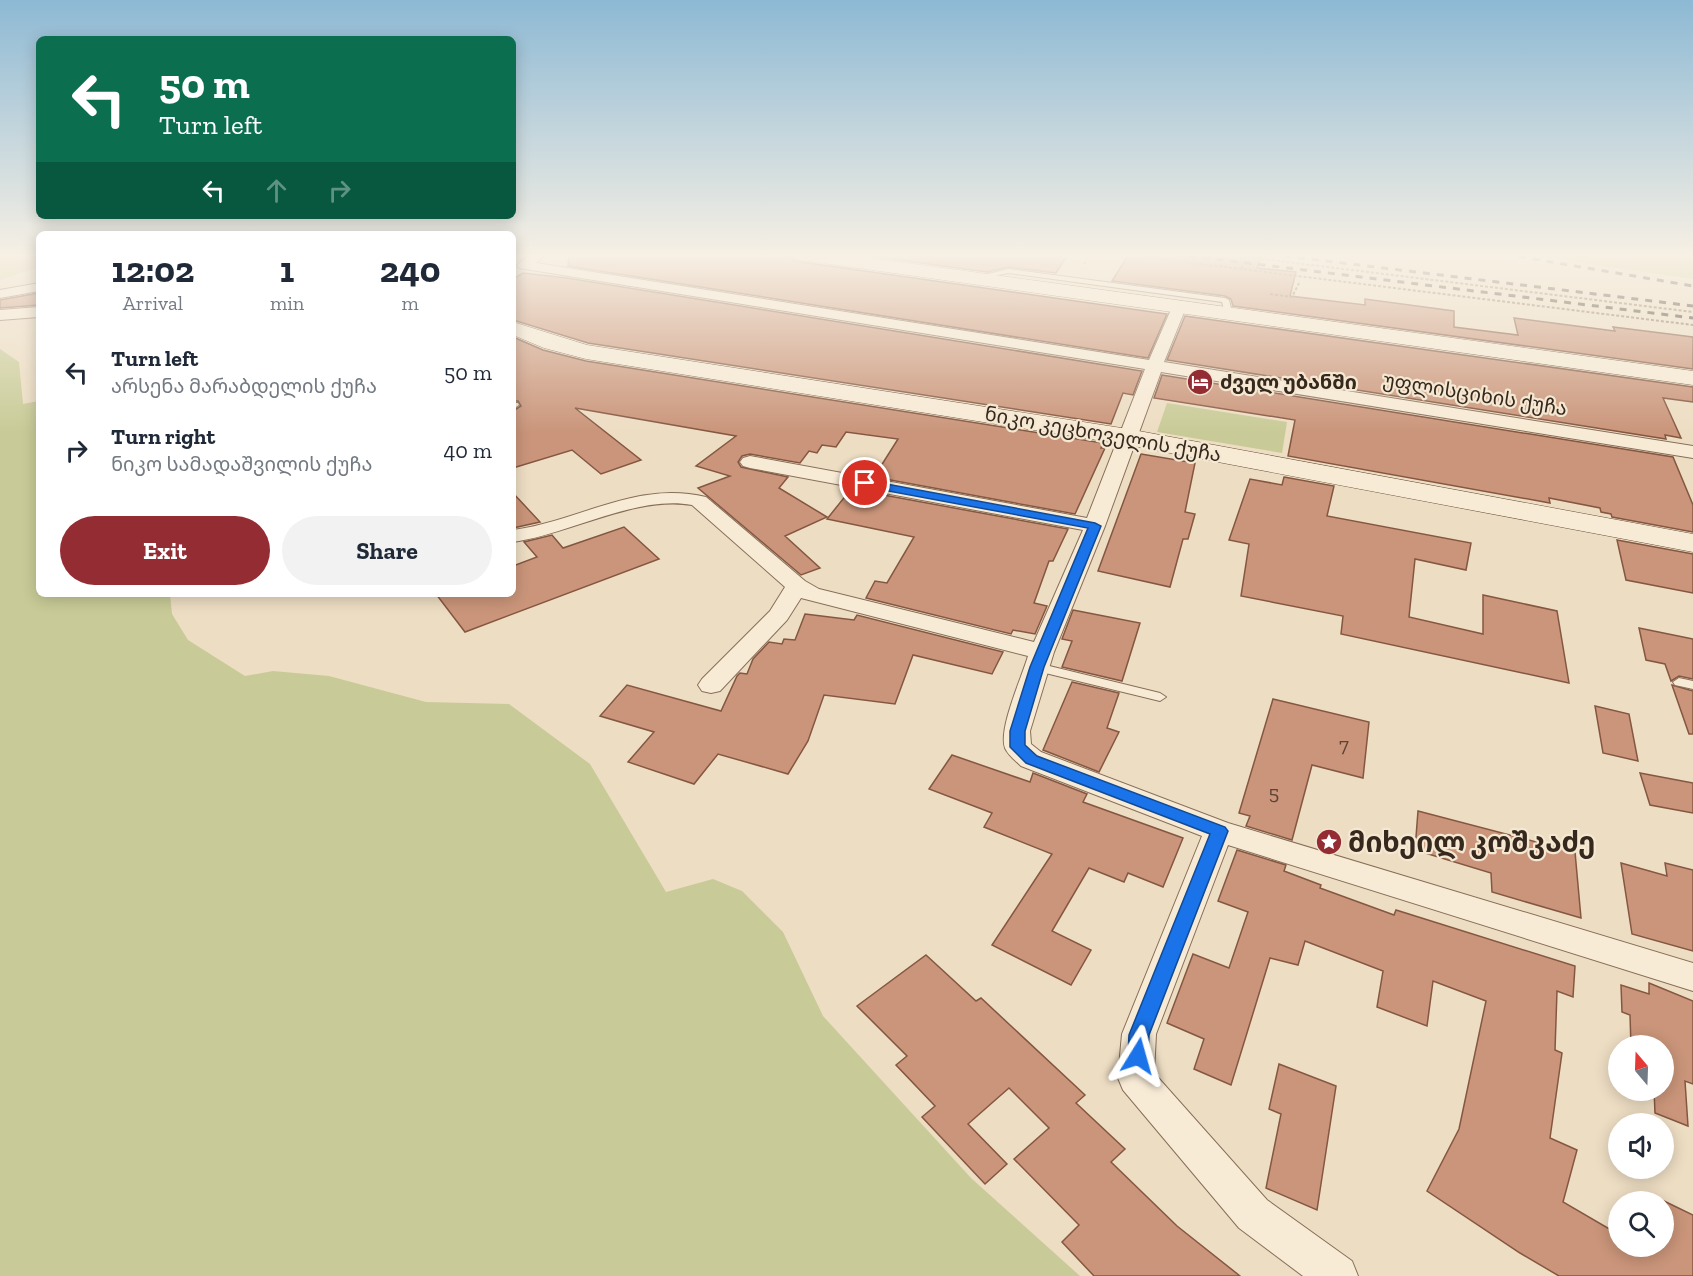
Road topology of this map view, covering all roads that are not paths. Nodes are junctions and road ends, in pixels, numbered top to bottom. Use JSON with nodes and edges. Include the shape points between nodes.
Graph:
{"nodes":[{"id":1,"x":19,"y":314,"type":"edge"},
{"id":2,"x":827,"y":314,"type":"edge"},
{"id":3,"x":1176,"y":314,"type":"edge"},
{"id":4,"x":1239,"y":314,"type":"edge"},
{"id":5,"x":0,"y":315,"type":"edge"},
{"id":6,"x":516,"y":329,"type":"edge"},
{"id":7,"x":1155,"y":366,"type":"junction"},
{"id":8,"x":1693,"y":378,"type":"edge"},
{"id":9,"x":1128,"y":436,"type":"junction"},
{"id":10,"x":1693,"y":452,"type":"edge"},
{"id":11,"x":750,"y":462,"type":"dead end"},
{"id":12,"x":1095,"y":526,"type":"junction"},
{"id":13,"x":516,"y":536,"type":"edge"},
{"id":14,"x":1693,"y":543,"type":"edge"},
{"id":15,"x":797,"y":586,"type":"junction"},
{"id":16,"x":1040,"y":660,"type":"junction"},
{"id":17,"x":1679,"y":682,"type":"dead end"},
{"id":18,"x":711,"y":685,"type":"dead end"},
{"id":19,"x":1693,"y":685,"type":"edge"},
{"id":20,"x":1160,"y":697,"type":"dead end"},
{"id":21,"x":1220,"y":831,"type":"junction"},
{"id":22,"x":1693,"y":977,"type":"edge"},
{"id":23,"x":1337,"y":1276,"type":"edge"}],
"edges":[{"from":1,"to":5,"type":"street"},
{"from":2,"to":7,"type":"street","name":"უფლისციხის ქუჩა"},
{"from":3,"to":7,"type":"street"},
{"from":4,"to":8,"type":"main road"},
{"from":6,"to":9,"type":"main road","name":"ნიკო კეცხოველის ქუჩა","via":[[586,352]]},
{"from":7,"to":9,"type":"street"},
{"from":7,"to":10,"type":"street","name":"უფლისციხის ქუჩა"},
{"from":9,"to":12,"type":"street"},
{"from":9,"to":14,"type":"main road","name":"ნიკო კეცხოველის ქუჩა"},
{"from":11,"to":12,"type":"street"},
{"from":12,"to":16,"type":"street"},
{"from":13,"to":15,"type":"street","via":[[646,499],[688,498],[699,501]]},
{"from":15,"to":16,"type":"street","via":[[829,600]]},
{"from":15,"to":18,"type":"street","via":[[779,615]]},
{"from":16,"to":20,"type":"lane"},
{"from":16,"to":21,"type":"street","via":[[1017,731],[1018,747],[1031,759]]},
{"from":17,"to":19,"type":"lane"},
{"from":21,"to":22,"type":"street"},
{"from":21,"to":23,"type":"street","via":[[1139,1035],[1137,1078],[1253,1214]]}]}
